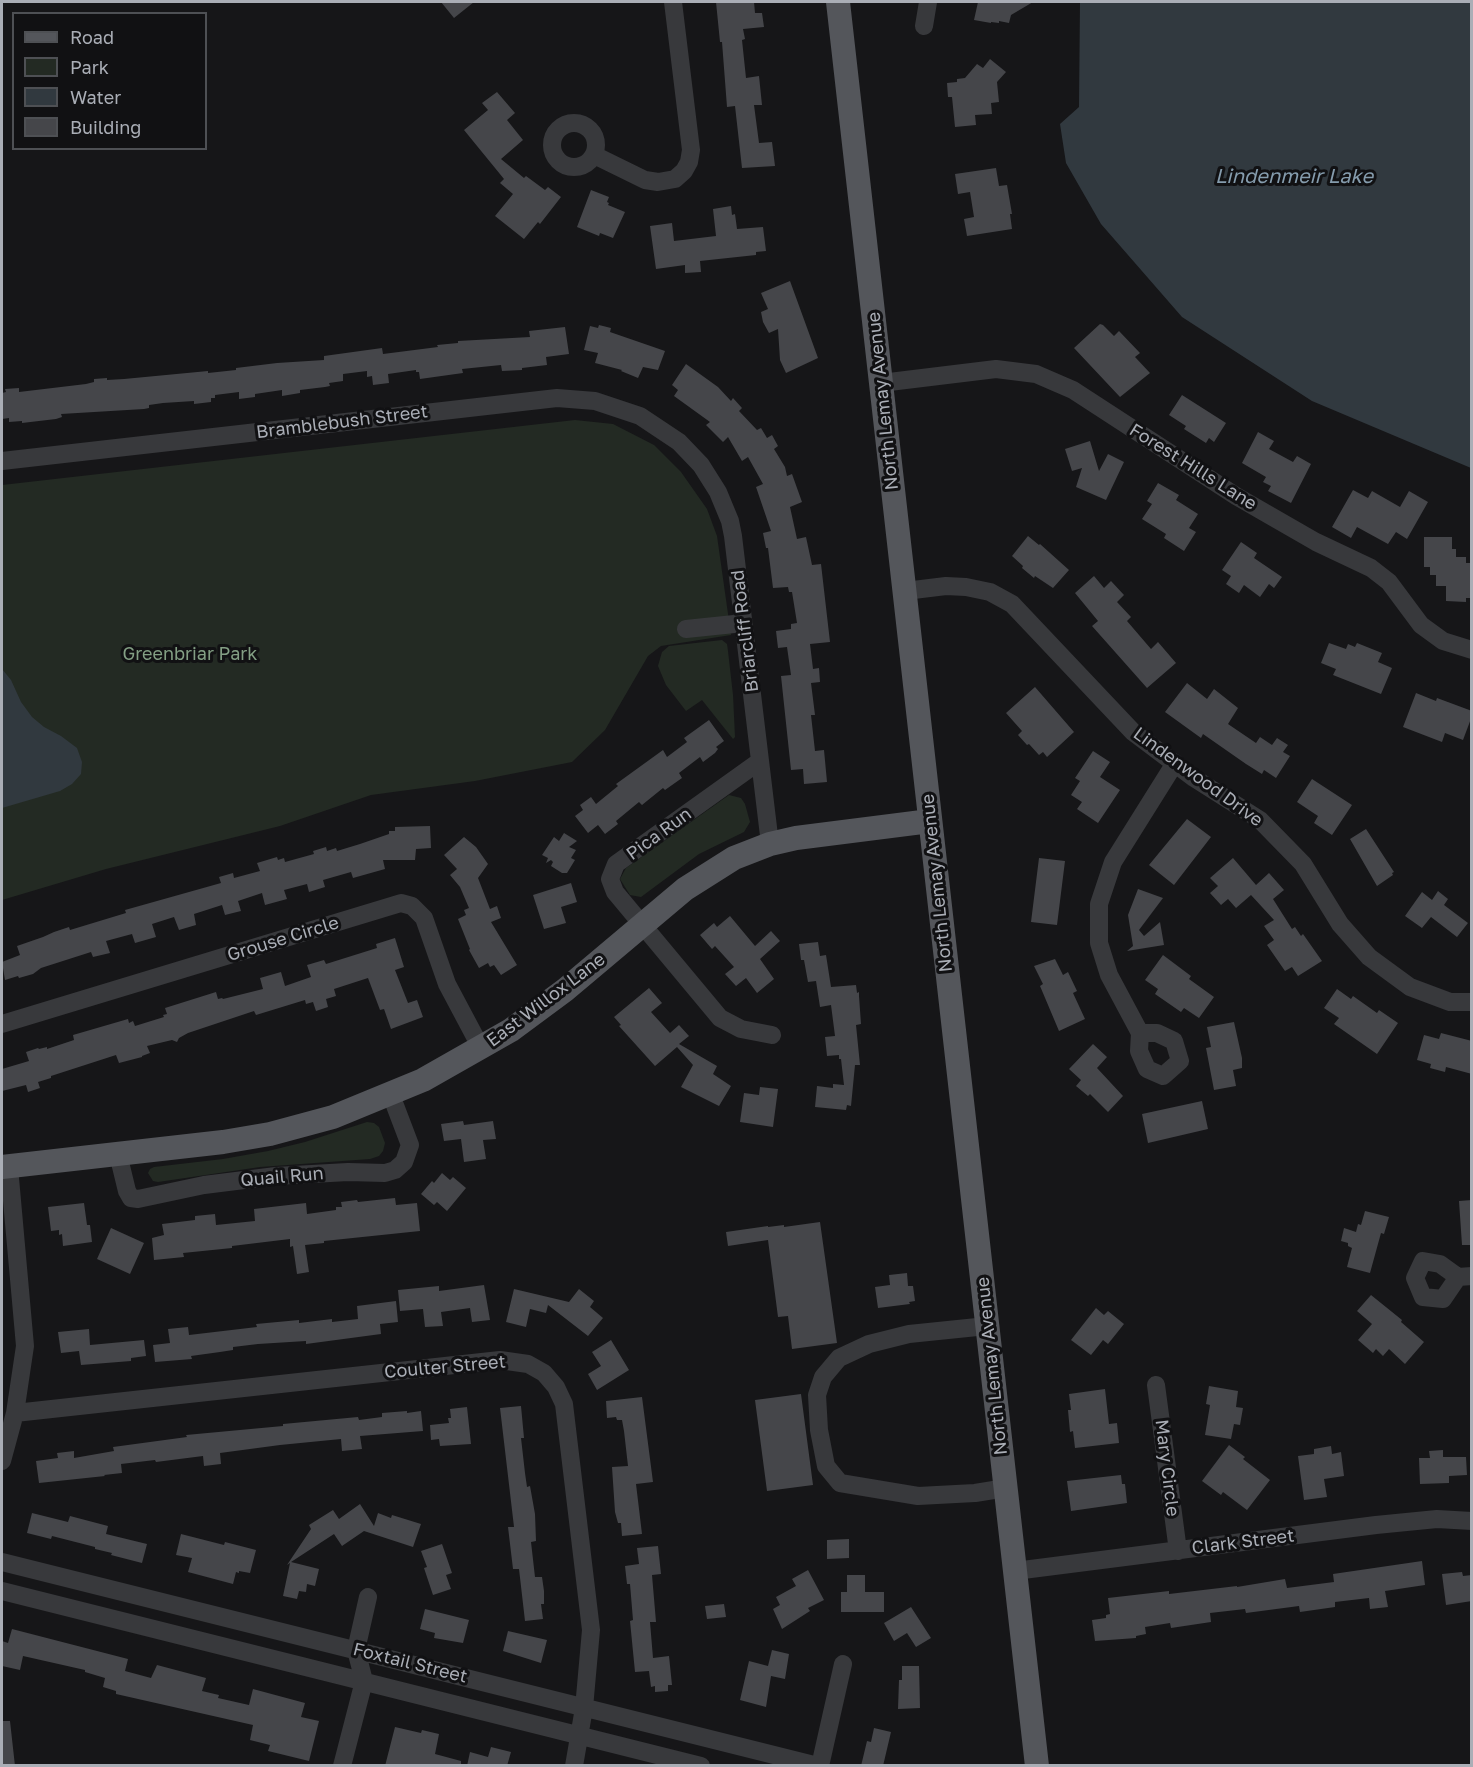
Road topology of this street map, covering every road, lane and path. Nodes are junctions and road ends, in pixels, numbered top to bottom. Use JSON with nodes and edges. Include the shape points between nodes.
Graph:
{"nodes":[{"id":1,"x":673,"y":2,"type":"edge"},
{"id":2,"x":838,"y":2,"type":"edge"},
{"id":3,"x":928,"y":2,"type":"edge"},
{"id":4,"x":924,"y":26,"type":"dead end"},
{"id":5,"x":594,"y":155,"type":"dead end"},
{"id":6,"x":881,"y":383,"type":"junction"},
{"id":7,"x":673,"y":437,"type":"joint"},
{"id":8,"x":2,"y":461,"type":"edge"},
{"id":9,"x":904,"y":591,"type":"junction"},
{"id":10,"x":744,"y":623,"type":"junction"},
{"id":11,"x":686,"y":629,"type":"dead end"},
{"id":12,"x":1472,"y":651,"type":"edge"},
{"id":13,"x":760,"y":761,"type":"junction"},
{"id":14,"x":1175,"y":764,"type":"junction"},
{"id":15,"x":930,"y":821,"type":"junction"},
{"id":16,"x":770,"y":844,"type":"junction"},
{"id":17,"x":642,"y":925,"type":"junction"},
{"id":18,"x":1472,"y":1002,"type":"edge"},
{"id":19,"x":2,"y":1024,"type":"edge"},
{"id":20,"x":1140,"y":1032,"type":"dead end"},
{"id":21,"x":772,"y":1035,"type":"dead end"},
{"id":22,"x":481,"y":1048,"type":"junction"},
{"id":23,"x":391,"y":1095,"type":"junction"},
{"id":24,"x":118,"y":1154,"type":"junction"},
{"id":25,"x":5,"y":1167,"type":"edge"},
{"id":26,"x":987,"y":1326,"type":"junction"},
{"id":27,"x":1156,"y":1385,"type":"dead end"},
{"id":28,"x":15,"y":1413,"type":"junction"},
{"id":29,"x":2,"y":1461,"type":"edge"},
{"id":30,"x":1006,"y":1488,"type":"junction"},
{"id":31,"x":1472,"y":1521,"type":"edge"},
{"id":32,"x":1178,"y":1551,"type":"junction"},
{"id":33,"x":2,"y":1562,"type":"edge"},
{"id":34,"x":1015,"y":1571,"type":"junction"},
{"id":35,"x":2,"y":1591,"type":"edge"},
{"id":36,"x":368,"y":1597,"type":"dead end"},
{"id":37,"x":356,"y":1650,"type":"junction"},
{"id":38,"x":843,"y":1664,"type":"dead end"},
{"id":39,"x":364,"y":1681,"type":"junction"},
{"id":40,"x":584,"y":1707,"type":"junction"},
{"id":41,"x":579,"y":1735,"type":"junction"},
{"id":42,"x":342,"y":1766,"type":"edge"},
{"id":43,"x":574,"y":1766,"type":"edge"},
{"id":44,"x":701,"y":1766,"type":"edge"},
{"id":45,"x":819,"y":1766,"type":"edge"},
{"id":46,"x":1037,"y":1766,"type":"edge"}],
"edges":[{"from":1,"to":5,"type":"street","via":[[691,150],[689,162],[675,179],[658,182],[645,180]]},
{"from":2,"to":6,"type":"main road","name":"North Lemay Avenue"},
{"from":3,"to":4,"type":"street"},
{"from":6,"to":9,"type":"main road","name":"North Lemay Avenue"},
{"from":6,"to":12,"type":"street","name":"Forest Hills Lane","via":[[996,369],[1036,374],[1073,390],[1236,496],[1371,568],[1389,582],[1421,625],[1443,641]]},
{"from":7,"to":8,"type":"street","name":"Bramblebush Street","via":[[626,409],[595,401],[557,398]]},
{"from":7,"to":10,"type":"street","name":"Briarcliff Road","via":[[701,465],[727,513]]},
{"from":9,"to":14,"type":"street","name":"Lindenwood Drive","via":[[966,586],[990,592],[1012,604],[1133,732]]},
{"from":9,"to":15,"type":"main road","name":"North Lemay Avenue"},
{"from":10,"to":11,"type":"street"},
{"from":10,"to":13,"type":"street","name":"Briarcliff Road"},
{"from":13,"to":16,"type":"street","name":"Briarcliff Road"},
{"from":13,"to":17,"type":"street","name":"Pica Run","via":[[616,864],[610,879],[615,892]]},
{"from":14,"to":18,"type":"street","name":"Lindenwood Drive","via":[[1260,820],[1303,864],[1340,924],[1369,957],[1410,987],[1450,1002]]},
{"from":14,"to":20,"type":"street","via":[[1113,862],[1098,904],[1099,943],[1109,975]]},
{"from":15,"to":16,"type":"main road","name":"East Willox Lane"},
{"from":15,"to":26,"type":"main road","name":"North Lemay Avenue"},
{"from":16,"to":17,"type":"main road","name":"East Willox Lane","via":[[700,877]]},
{"from":17,"to":21,"type":"street","name":"Pica Run","via":[[720,1018],[741,1029]]},
{"from":17,"to":22,"type":"main road","name":"East Willox Lane","via":[[565,990]]},
{"from":19,"to":22,"type":"street","name":"Grouse Circle","via":[[401,903],[412,906],[424,918],[447,984]]},
{"from":22,"to":23,"type":"main road","name":"East Willox Lane"},
{"from":23,"to":24,"type":"main road","name":"East Willox Lane","via":[[333,1117],[270,1134]]},
{"from":23,"to":24,"type":"street","name":"Quail Run","via":[[410,1145],[404,1162],[385,1173],[276,1176],[138,1198],[127,1191]]},
{"from":24,"to":25,"type":"main road","name":"East Willox Lane"},
{"from":25,"to":28,"type":"street","via":[[24,1331],[24,1362]]},
{"from":26,"to":30,"type":"main road","name":"North Lemay Avenue"},
{"from":26,"to":30,"type":"street","via":[[909,1334],[869,1344],[839,1358],[823,1377],[817,1395],[819,1430],[825,1466],[840,1483],[918,1496]]},
{"from":27,"to":32,"type":"street","name":"Mary Circle"},
{"from":28,"to":29,"type":"street"},
{"from":28,"to":40,"type":"street","name":"Coulter Street","via":[[500,1360],[528,1364],[544,1373],[564,1404],[591,1630]]},
{"from":30,"to":34,"type":"main road","name":"North Lemay Avenue"},
{"from":31,"to":32,"type":"street","name":"Clark Street","via":[[1437,1519],[1386,1524]]},
{"from":32,"to":34,"type":"street","name":"Clark Street"},
{"from":33,"to":37,"type":"street","name":"Foxtail Street"},
{"from":34,"to":46,"type":"main road","name":"North Lemay Avenue"},
{"from":35,"to":39,"type":"street","name":"Foxtail Street"},
{"from":36,"to":37,"type":"street"},
{"from":37,"to":39,"type":"street"},
{"from":37,"to":40,"type":"street","name":"Foxtail Street"},
{"from":38,"to":45,"type":"street"},
{"from":39,"to":41,"type":"street","name":"Foxtail Street"},
{"from":39,"to":42,"type":"street"},
{"from":40,"to":41,"type":"street","name":"Coulter Street"},
{"from":40,"to":45,"type":"street","name":"Foxtail Street"},
{"from":41,"to":43,"type":"street","name":"Coulter Street"},
{"from":41,"to":44,"type":"street","name":"Foxtail Street"}]}
